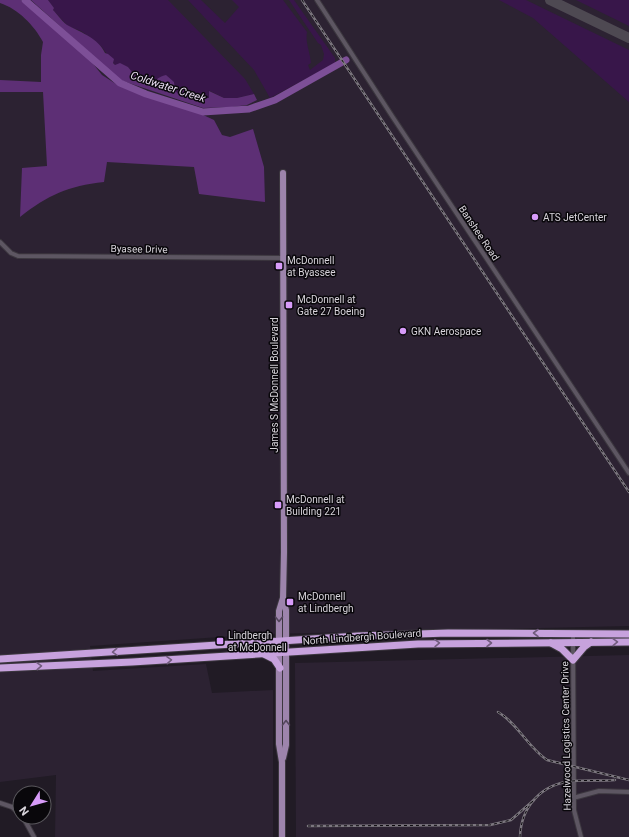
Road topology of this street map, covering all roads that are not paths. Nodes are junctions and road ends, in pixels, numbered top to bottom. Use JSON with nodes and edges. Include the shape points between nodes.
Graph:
{"nodes":[{"id":1,"x":317,"y":0,"type":"edge"},
{"id":2,"x":283,"y":173,"type":"dead end"},
{"id":3,"x":0,"y":242,"type":"edge"},
{"id":4,"x":284,"y":258,"type":"junction"},
{"id":5,"x":629,"y":473,"type":"edge"},
{"id":6,"x":573,"y":634,"type":"junction"},
{"id":7,"x":629,"y":634,"type":"edge"},
{"id":8,"x":283,"y":640,"type":"junction"},
{"id":9,"x":551,"y":642,"type":"junction"},
{"id":10,"x":573,"y":642,"type":"junction"},
{"id":11,"x":591,"y":642,"type":"junction"},
{"id":12,"x":629,"y":642,"type":"edge"},
{"id":13,"x":283,"y":652,"type":"junction"},
{"id":14,"x":262,"y":653,"type":"junction"},
{"id":15,"x":0,"y":659,"type":"edge"},
{"id":16,"x":573,"y":660,"type":"junction"},
{"id":17,"x":0,"y":668,"type":"edge"},
{"id":18,"x":280,"y":668,"type":"junction"},
{"id":19,"x":282,"y":762,"type":"junction"},
{"id":20,"x":629,"y":792,"type":"edge"},
{"id":21,"x":573,"y":798,"type":"junction"},
{"id":22,"x":0,"y":803,"type":"edge"},
{"id":23,"x":12,"y":807,"type":"edge"},
{"id":24,"x":27,"y":825,"type":"edge"},
{"id":25,"x":34,"y":837,"type":"edge"},
{"id":26,"x":282,"y":837,"type":"edge"},
{"id":27,"x":581,"y":837,"type":"edge"}],
"edges":[{"from":1,"to":5,"type":"street","name":"Banshee Road"},
{"from":2,"to":4,"type":"main road","name":"James S McDonnell Boulevard"},
{"from":3,"to":4,"type":"street","name":"Byasee Drive","via":[[10,253],[18,256]]},
{"from":4,"to":8,"type":"main road","name":"James S McDonnell Boulevard","via":[[283,598],[279,611]]},
{"from":6,"to":7,"type":"highway","name":"North Lindbergh Boulevard"},
{"from":6,"to":8,"type":"highway","name":"North Lindbergh Boulevard","one_way":true,"via":[[434,634]]},
{"from":6,"to":10,"type":"street","name":"Hazelwood Logistics Center Drive"},
{"from":8,"to":13,"type":"main road","name":"James S McDonnell Boulevard"},
{"from":8,"to":15,"type":"highway","name":"North Lindbergh Boulevard","one_way":true},
{"from":9,"to":10,"type":"highway","name":"North Lindbergh Boulevard"},
{"from":13,"to":9,"type":"highway","name":"North Lindbergh Boulevard","one_way":true,"via":[[418,644]]},
{"from":9,"to":16,"type":"highway"},
{"from":10,"to":11,"type":"highway","name":"North Lindbergh Boulevard"},
{"from":10,"to":16,"type":"street","name":"Hazelwood Logistics Center Drive"},
{"from":11,"to":12,"type":"highway","name":"North Lindbergh Boulevard","one_way":true},
{"from":11,"to":16,"type":"highway"},
{"from":13,"to":14,"type":"highway","name":"North Lindbergh Boulevard"},
{"from":13,"to":18,"type":"main road","name":"James S McDonnell Boulevard"},
{"from":19,"to":13,"type":"main road","name":"James S McDonnell Boulevard","one_way":true,"via":[[286,745]]},
{"from":17,"to":14,"type":"highway","name":"North Lindbergh Boulevard","one_way":true},
{"from":14,"to":18,"type":"highway","via":[[274,659]]},
{"from":16,"to":21,"type":"street","name":"Hazelwood Logistics Center Drive"},
{"from":18,"to":19,"type":"main road","name":"James S McDonnell Boulevard","via":[[279,744]]},
{"from":19,"to":26,"type":"main road","name":"James S McDonnell Boulevard"},
{"from":20,"to":21,"type":"street","via":[[599,792]]},
{"from":21,"to":27,"type":"street","name":"Hazelwood Logistics Center Drive"},
{"from":22,"to":23,"type":"street"},
{"from":24,"to":25,"type":"street"}]}
